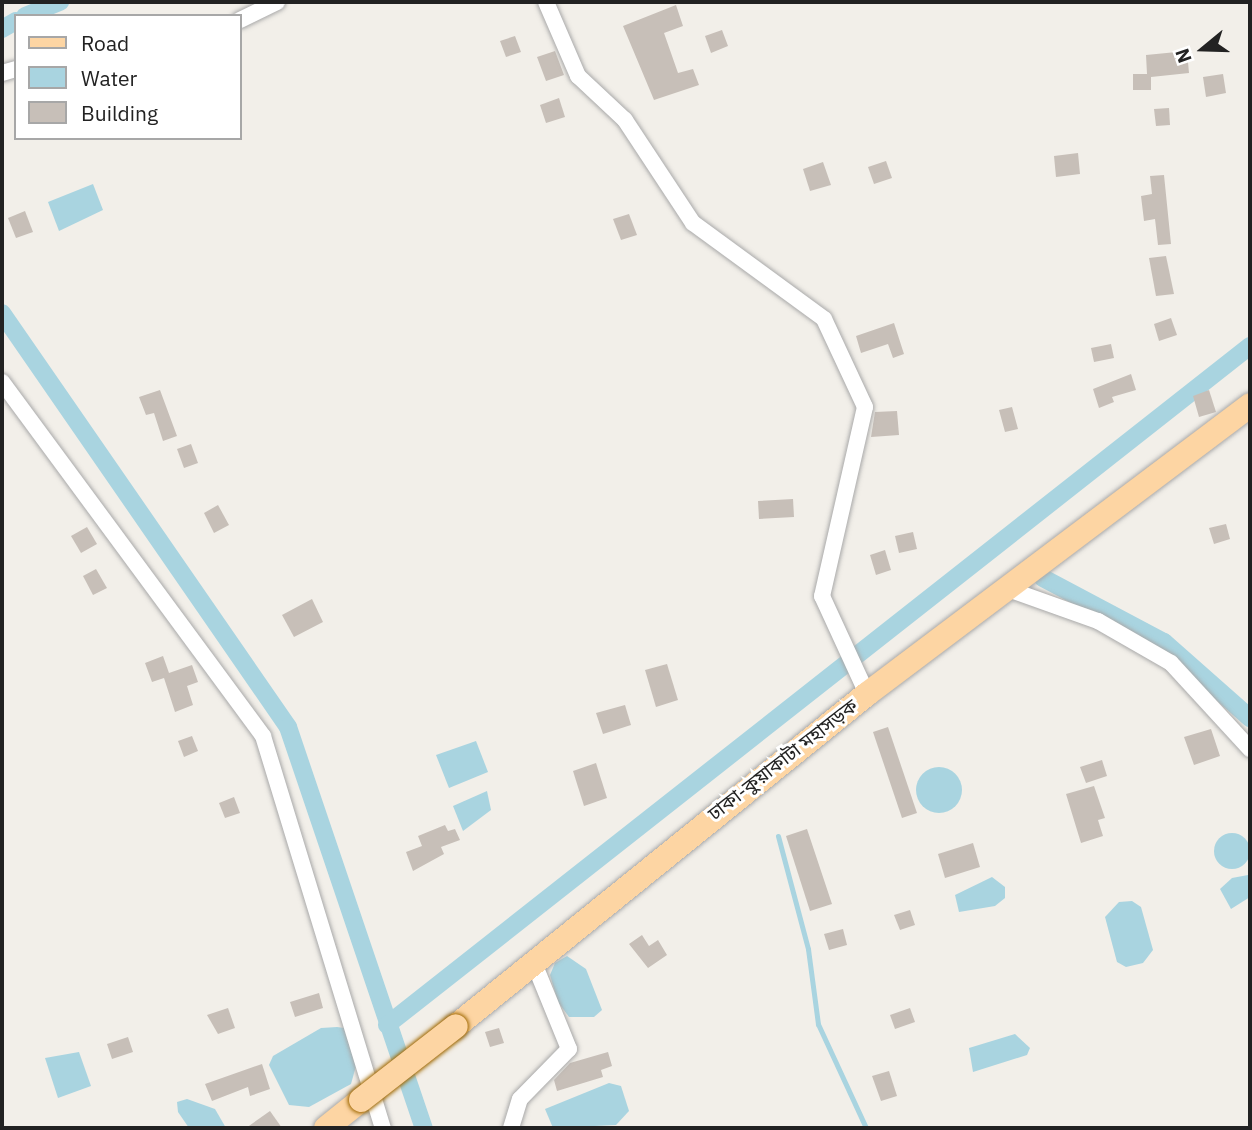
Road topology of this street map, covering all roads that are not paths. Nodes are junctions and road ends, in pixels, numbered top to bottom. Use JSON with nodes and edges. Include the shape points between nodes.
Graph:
{"nodes":[{"id":1,"x":277,"y":2,"type":"edge"},
{"id":2,"x":546,"y":2,"type":"edge"},
{"id":3,"x":242,"y":19,"type":"edge"},
{"id":4,"x":2,"y":382,"type":"edge"},
{"id":5,"x":1250,"y":405,"type":"edge"},
{"id":6,"x":1009,"y":589,"type":"junction"},
{"id":7,"x":867,"y":694,"type":"junction"},
{"id":8,"x":1250,"y":749,"type":"edge"},
{"id":9,"x":533,"y":961,"type":"junction"},
{"id":10,"x":326,"y":1128,"type":"edge"},
{"id":11,"x":383,"y":1128,"type":"edge"},
{"id":12,"x":511,"y":1128,"type":"edge"}],
"edges":[{"from":1,"to":3,"type":"street"},
{"from":2,"to":7,"type":"street","via":[[578,76],[625,120],[693,223],[824,319],[865,407],[822,596]]},
{"from":4,"to":11,"type":"street","via":[[263,736]]},
{"from":5,"to":6,"type":"main road","name":"ঢাকা-কুয়াকাটা মহাসড়ক"},
{"from":6,"to":7,"type":"main road","name":"ঢাকা-কুয়াকাটা মহাসড়ক"},
{"from":6,"to":8,"type":"street","via":[[1098,621],[1171,663]]},
{"from":7,"to":9,"type":"main road","name":"ঢাকা-কুয়াকাটা মহাসড়ক"},
{"from":9,"to":10,"type":"main road","name":"ঢাকা-কুয়াকাটা মহাসড়ক","bridge":true},
{"from":9,"to":12,"type":"street","via":[[569,1049],[520,1099]]}]}
